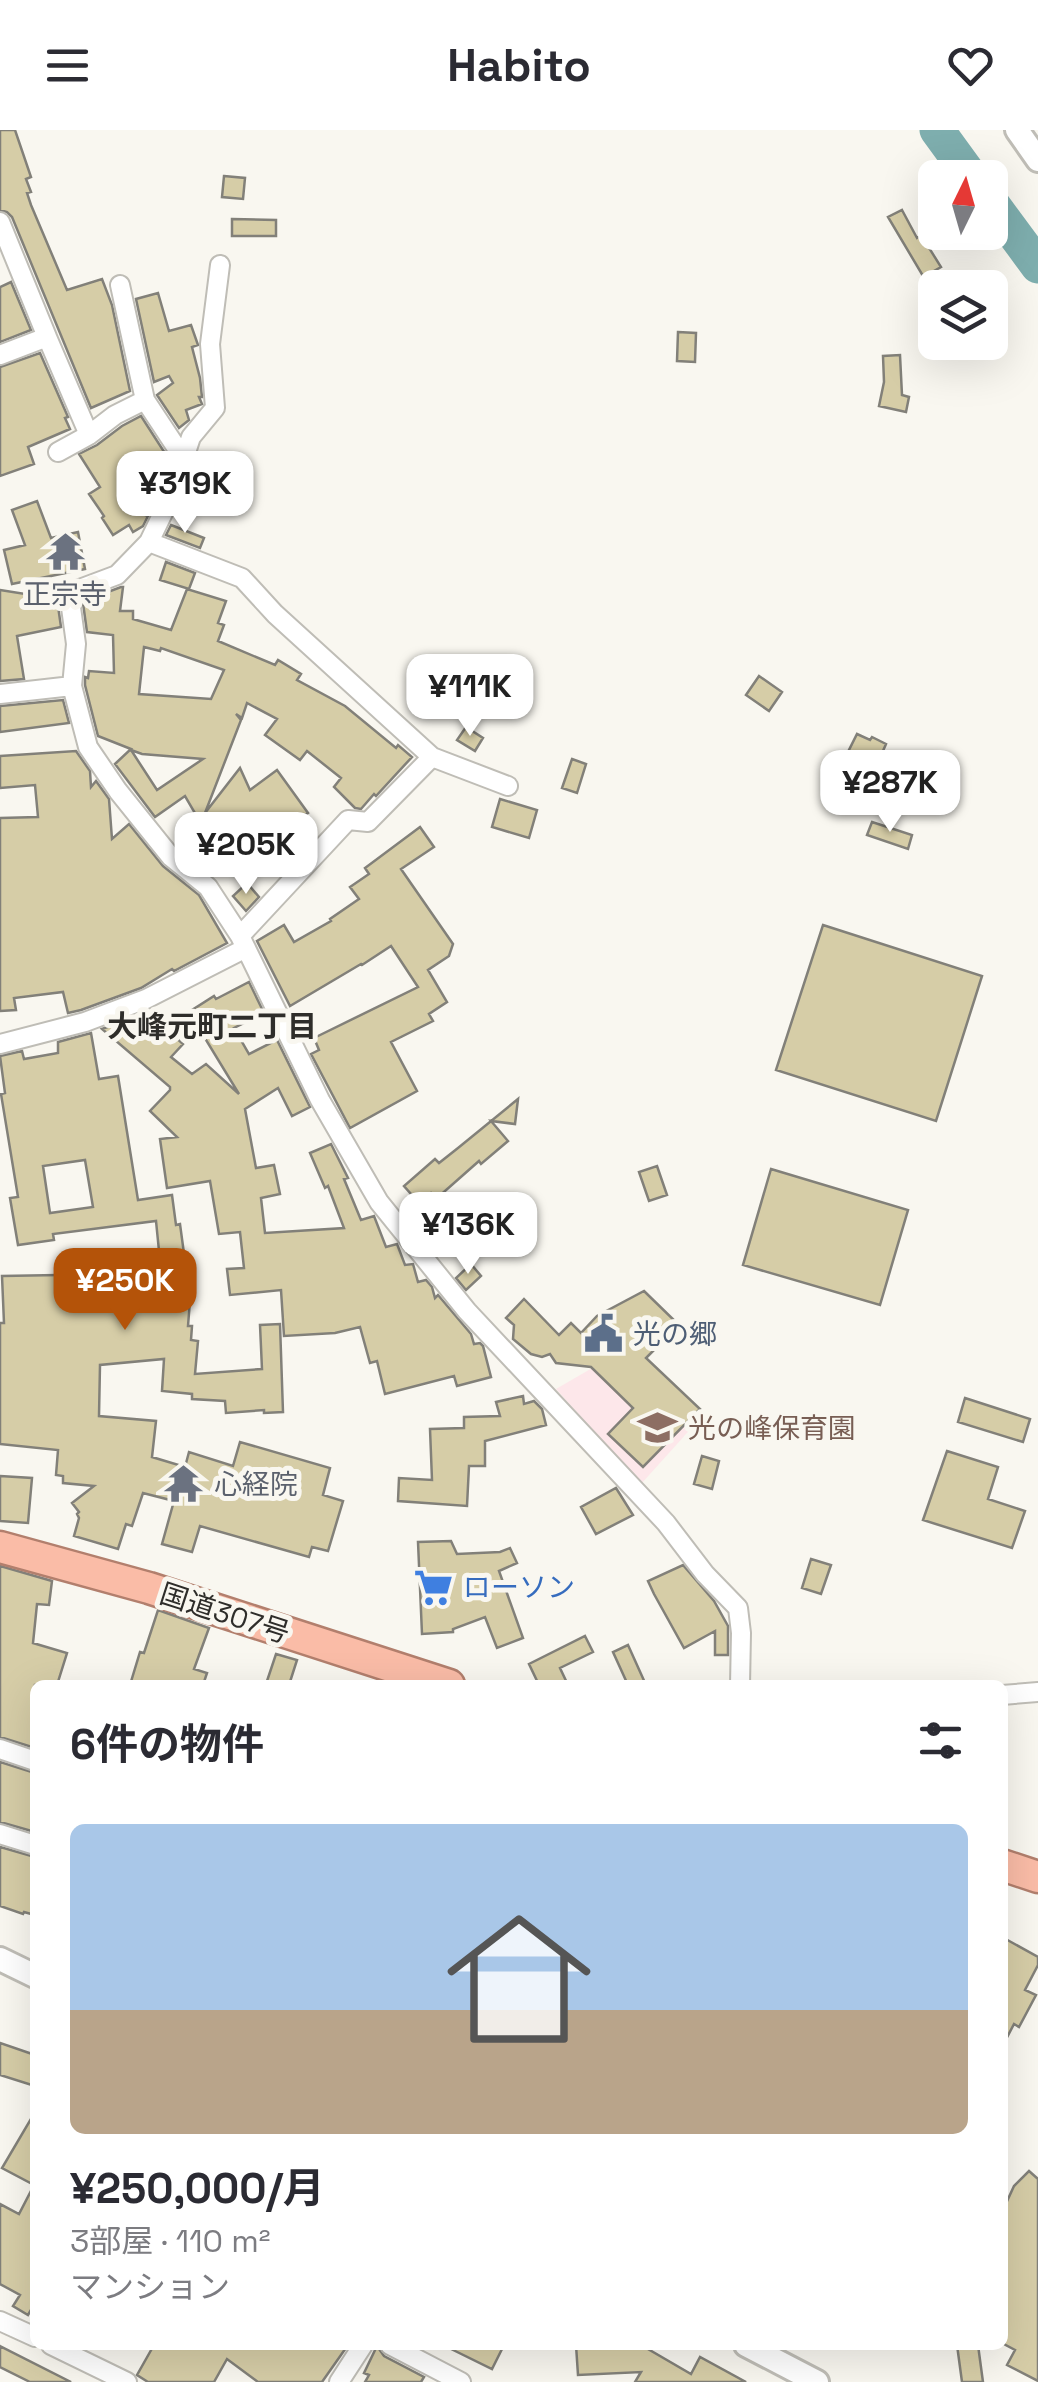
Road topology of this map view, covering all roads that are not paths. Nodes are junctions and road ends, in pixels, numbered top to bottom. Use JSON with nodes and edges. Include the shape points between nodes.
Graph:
{"nodes":[{"id":1,"x":1017,"y":130,"type":"edge"},
{"id":2,"x":1038,"y":160,"type":"edge"},
{"id":3,"x":0,"y":222,"type":"edge"},
{"id":4,"x":220,"y":265,"type":"dead end"},
{"id":5,"x":120,"y":285,"type":"dead end"},
{"id":6,"x":47,"y":337,"type":"junction"},
{"id":7,"x":0,"y":355,"type":"edge"},
{"id":8,"x":145,"y":400,"type":"junction"},
{"id":9,"x":88,"y":435,"type":"junction"},
{"id":10,"x":58,"y":452,"type":"dead end"},
{"id":11,"x":184,"y":458,"type":"junction"},
{"id":12,"x":148,"y":542,"type":"junction"},
{"id":13,"x":72,"y":686,"type":"junction"},
{"id":14,"x":0,"y":694,"type":"edge"},
{"id":15,"x":432,"y":757,"type":"junction"},
{"id":16,"x":508,"y":786,"type":"dead end"},
{"id":17,"x":243,"y":942,"type":"junction"},
{"id":18,"x":0,"y":1044,"type":"edge"},
{"id":19,"x":0,"y":1547,"type":"edge"},
{"id":20,"x":434,"y":1680,"type":"edge"},
{"id":21,"x":740,"y":1680,"type":"edge"},
{"id":22,"x":1038,"y":1692,"type":"edge"},
{"id":23,"x":1008,"y":1694,"type":"edge"},
{"id":24,"x":0,"y":1749,"type":"edge"},
{"id":25,"x":30,"y":1760,"type":"edge"},
{"id":26,"x":0,"y":1834,"type":"edge"},
{"id":27,"x":30,"y":1843,"type":"edge"},
{"id":28,"x":1008,"y":1867,"type":"edge"},
{"id":29,"x":1038,"y":1877,"type":"edge"},
{"id":30,"x":0,"y":1959,"type":"edge"},
{"id":31,"x":30,"y":1974,"type":"edge"},
{"id":32,"x":0,"y":2320,"type":"edge"},
{"id":33,"x":30,"y":2335,"type":"edge"},
{"id":34,"x":61,"y":2350,"type":"edge"},
{"id":35,"x":360,"y":2350,"type":"edge"},
{"id":36,"x":399,"y":2350,"type":"edge"},
{"id":37,"x":756,"y":2350,"type":"edge"},
{"id":38,"x":126,"y":2382,"type":"edge"},
{"id":39,"x":339,"y":2382,"type":"edge"},
{"id":40,"x":460,"y":2382,"type":"edge"},
{"id":41,"x":817,"y":2382,"type":"edge"}],
"edges":[{"from":1,"to":2,"type":"street"},
{"from":3,"to":6,"type":"street"},
{"from":4,"to":11,"type":"street","via":[[210,344],[215,408],[191,437]]},
{"from":5,"to":8,"type":"street"},
{"from":6,"to":7,"type":"street"},
{"from":6,"to":9,"type":"street"},
{"from":8,"to":9,"type":"street"},
{"from":8,"to":11,"type":"street"},
{"from":9,"to":10,"type":"street"},
{"from":11,"to":12,"type":"street"},
{"from":12,"to":13,"type":"street","via":[[118,575],[69,593],[76,644]]},
{"from":12,"to":15,"type":"street","via":[[242,578]]},
{"from":13,"to":14,"type":"street"},
{"from":13,"to":17,"type":"street","via":[[88,747],[171,857],[208,887]]},
{"from":15,"to":16,"type":"street"},
{"from":15,"to":17,"type":"street","via":[[368,822],[348,820]]},
{"from":17,"to":18,"type":"street","via":[[146,999]]},
{"from":17,"to":21,"type":"street","via":[[320,1100],[379,1202],[468,1311],[738,1608]]},
{"from":19,"to":20,"type":"highway","name":"国道307号"},
{"from":22,"to":23,"type":"street"},
{"from":24,"to":25,"type":"street"},
{"from":26,"to":27,"type":"street"},
{"from":28,"to":29,"type":"highway"},
{"from":30,"to":31,"type":"street"},
{"from":32,"to":33,"type":"street"},
{"from":34,"to":38,"type":"street"},
{"from":35,"to":39,"type":"street"},
{"from":36,"to":40,"type":"street"},
{"from":37,"to":41,"type":"street"}]}
